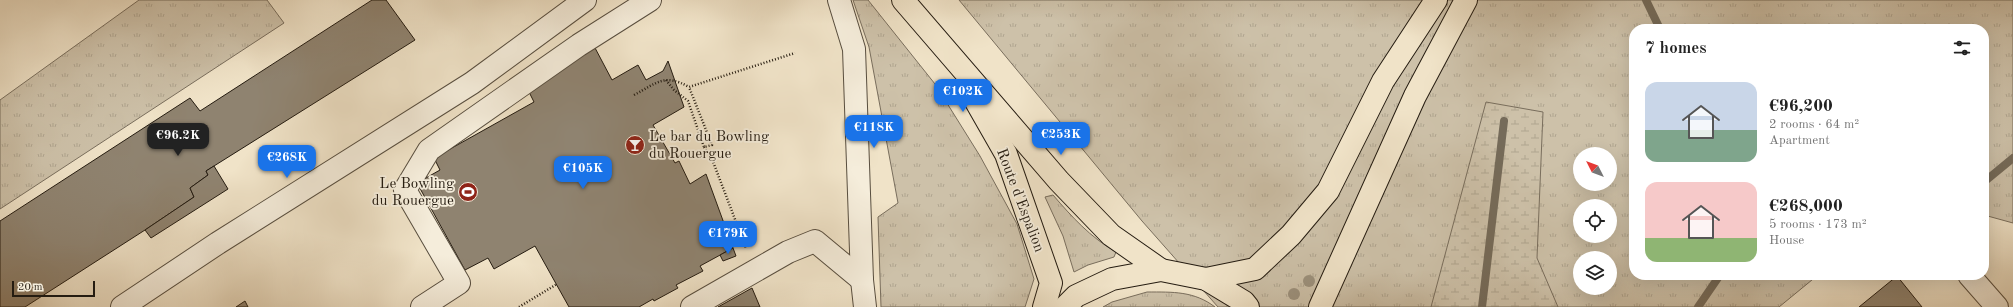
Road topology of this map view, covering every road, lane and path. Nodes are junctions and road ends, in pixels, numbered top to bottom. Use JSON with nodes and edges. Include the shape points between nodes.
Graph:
{"nodes":[{"id":1,"x":585,"y":0,"type":"edge"},
{"id":2,"x":650,"y":0,"type":"edge"},
{"id":3,"x":839,"y":0,"type":"edge"},
{"id":4,"x":904,"y":0,"type":"edge"},
{"id":5,"x":1436,"y":0,"type":"edge"},
{"id":6,"x":1466,"y":0,"type":"edge"},
{"id":7,"x":795,"y":53,"type":"dead end"},
{"id":8,"x":949,"y":55,"type":"junction"},
{"id":9,"x":665,"y":79,"type":"junction"},
{"id":10,"x":689,"y":87,"type":"junction"},
{"id":11,"x":634,"y":95,"type":"dead end"},
{"id":12,"x":704,"y":147,"type":"junction"},
{"id":13,"x":1161,"y":270,"type":"junction"},
{"id":14,"x":754,"y":272,"type":"junction"},
{"id":15,"x":862,"y":280,"type":"junction"},
{"id":16,"x":1206,"y":280,"type":"junction"},
{"id":17,"x":1973,"y":280,"type":"edge"},
{"id":18,"x":557,"y":284,"type":"dead end"},
{"id":19,"x":122,"y":307,"type":"edge"},
{"id":20,"x":422,"y":307,"type":"edge"},
{"id":21,"x":519,"y":307,"type":"edge"},
{"id":22,"x":692,"y":307,"type":"edge"},
{"id":23,"x":865,"y":307,"type":"edge"},
{"id":24,"x":1044,"y":307,"type":"edge"},
{"id":25,"x":1065,"y":307,"type":"edge"},
{"id":26,"x":1248,"y":307,"type":"edge"},
{"id":27,"x":1320,"y":307,"type":"edge"},
{"id":28,"x":1997,"y":307,"type":"edge"}],
"edges":[{"from":1,"to":19,"type":"street","via":[[472,83],[224,239]]},
{"from":2,"to":20,"type":"street","via":[[579,45],[428,150],[405,190],[459,283]]},
{"from":3,"to":15,"type":"street","via":[[854,49]]},
{"from":4,"to":8,"type":"main road","name":"Route d'Espalion"},
{"from":5,"to":16,"type":"main road","via":[[1383,82],[1328,191],[1291,235],[1255,269]]},
{"from":6,"to":27,"type":"main road","via":[[1415,96]]},
{"from":7,"to":10,"type":"path"},
{"from":8,"to":13,"type":"main road","name":"Route d'Espalion","via":[[1059,181],[1111,235]]},
{"from":8,"to":24,"type":"main road","name":"Route d'Espalion","via":[[1006,154],[1051,283]]},
{"from":9,"to":10,"type":"path","via":[[678,81]]},
{"from":9,"to":11,"type":"path"},
{"from":9,"to":12,"type":"path","via":[[688,101]]},
{"from":10,"to":12,"type":"path","via":[[712,145]]},
{"from":12,"to":14,"type":"path","via":[[712,159]]},
{"from":13,"to":16,"type":"main road"},
{"from":13,"to":25,"type":"main road","via":[[1112,279],[1076,296]]},
{"from":14,"to":15,"type":"street","via":[[788,252],[815,241]]},
{"from":14,"to":22,"type":"street"},
{"from":15,"to":23,"type":"street"},
{"from":16,"to":26,"type":"main road","via":[[1244,302]]},
{"from":17,"to":28,"type":"street"},
{"from":18,"to":21,"type":"path"}]}
